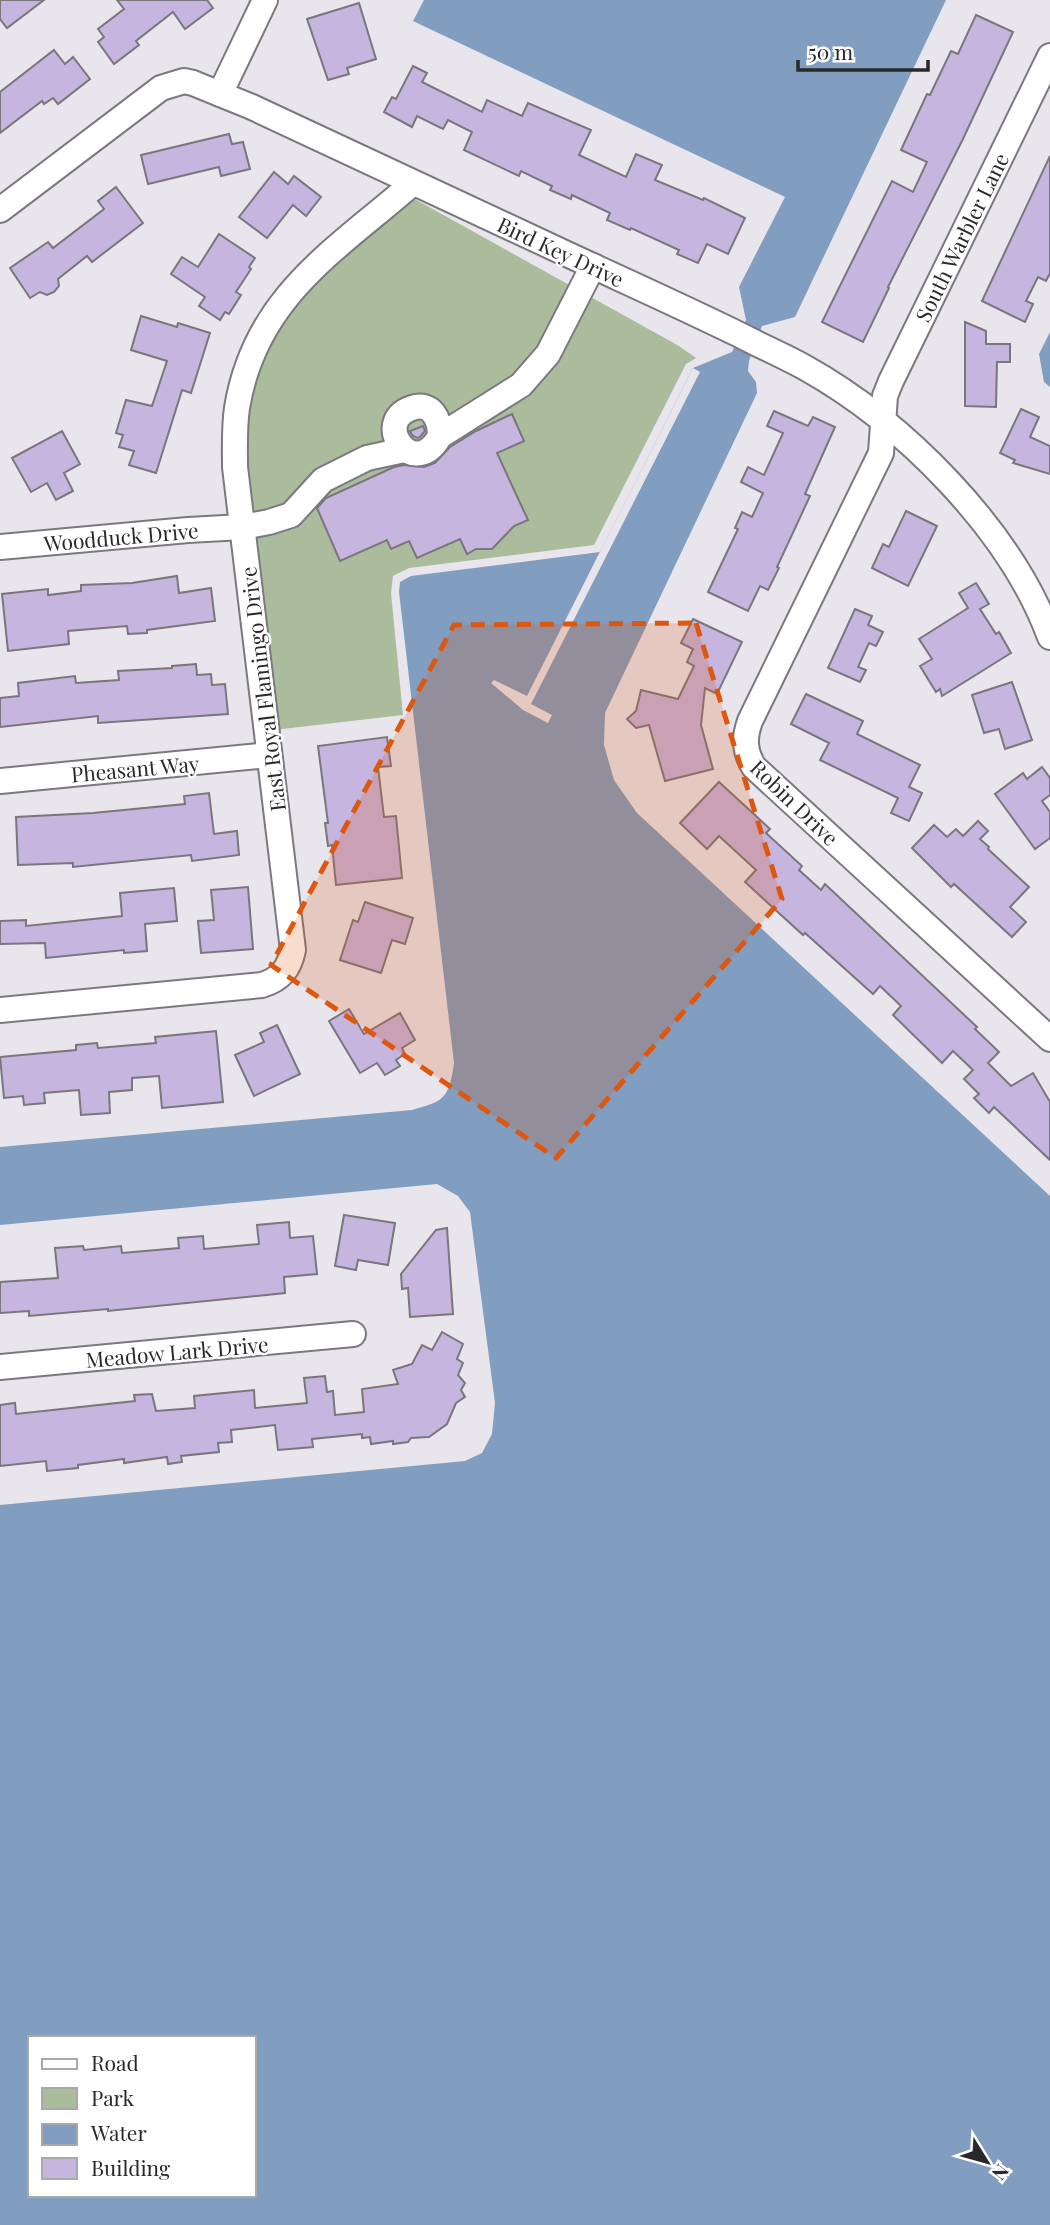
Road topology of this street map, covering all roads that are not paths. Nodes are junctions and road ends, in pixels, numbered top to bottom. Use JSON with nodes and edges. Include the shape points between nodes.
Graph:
{"nodes":[{"id":1,"x":265,"y":0,"type":"edge"},
{"id":2,"x":1050,"y":56,"type":"edge"},
{"id":3,"x":219,"y":94,"type":"junction"},
{"id":4,"x":413,"y":183,"type":"junction"},
{"id":5,"x":0,"y":210,"type":"edge"},
{"id":6,"x":593,"y":266,"type":"junction"},
{"id":7,"x":883,"y":421,"type":"junction"},
{"id":8,"x":440,"y":436,"type":"junction"},
{"id":9,"x":404,"y":450,"type":"junction"},
{"id":10,"x":243,"y":527,"type":"junction"},
{"id":11,"x":0,"y":547,"type":"edge"},
{"id":12,"x":1050,"y":636,"type":"edge"},
{"id":13,"x":270,"y":755,"type":"junction"},
{"id":14,"x":0,"y":781,"type":"edge"},
{"id":15,"x":0,"y":1010,"type":"edge"},
{"id":16,"x":1050,"y":1039,"type":"edge"},
{"id":17,"x":353,"y":1334,"type":"dead end"},
{"id":18,"x":0,"y":1367,"type":"edge"}],
"edges":[{"from":1,"to":3,"type":"street"},
{"from":2,"to":7,"type":"street","name":"South Warbler Lane","via":[[891,381]]},
{"from":3,"to":4,"type":"street","name":"Bird Key Drive"},
{"from":3,"to":5,"type":"street","name":"Bird Key Drive","via":[[184,81],[161,88]]},
{"from":4,"to":6,"type":"street","name":"Bird Key Drive"},
{"from":4,"to":10,"type":"street","name":"East Royal Flamingo Drive","via":[[299,281],[254,349],[241,387],[235,427]]},
{"from":6,"to":7,"type":"street","name":"Bird Key Drive","via":[[804,367]]},
{"from":6,"to":8,"type":"street","via":[[548,354],[522,385]]},
{"from":7,"to":12,"type":"street","name":"Bird Key Drive","via":[[970,506],[1025,585]]},
{"from":7,"to":16,"type":"street","name":"Robin Drive","via":[[881,453],[750,720],[745,743],[748,757]]},
{"from":8,"to":9,"type":"street","via":[[426,452]]},
{"from":8,"to":9,"type":"street","via":[[440,422],[430,410],[416,406],[402,411],[394,424],[395,439]]},
{"from":9,"to":10,"type":"street","name":"Woodduck Drive","via":[[367,458],[323,480],[291,515]]},
{"from":10,"to":11,"type":"street","name":"Woodduck Drive"},
{"from":10,"to":13,"type":"street","name":"East Royal Flamingo Drive"},
{"from":13,"to":14,"type":"street","name":"Pheasant Way"},
{"from":13,"to":15,"type":"street","name":"East Royal Flamingo Drive","via":[[293,950],[283,974],[262,985]]},
{"from":17,"to":18,"type":"street","name":"Meadow Lark Drive"}]}
